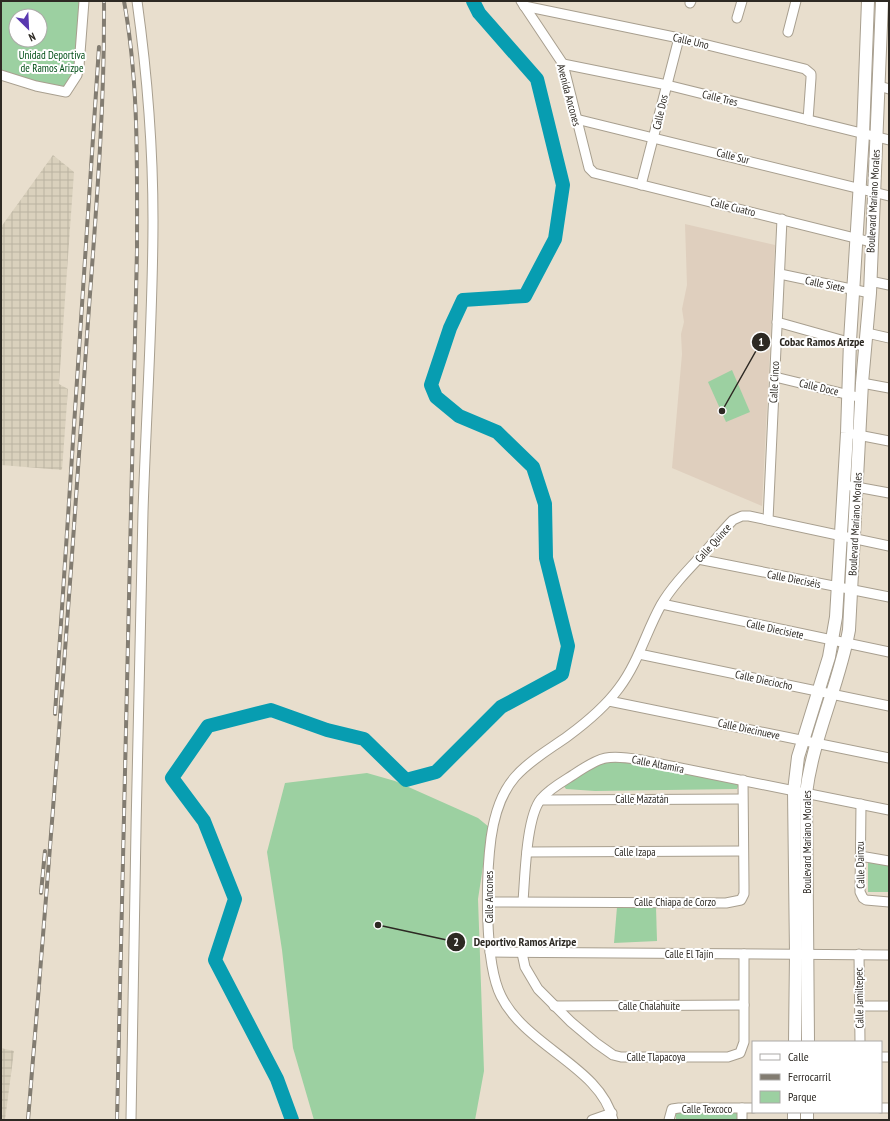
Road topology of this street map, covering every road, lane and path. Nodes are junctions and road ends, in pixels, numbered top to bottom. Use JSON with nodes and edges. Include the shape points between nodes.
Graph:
{"nodes":[{"id":1,"x":84,"y":1,"type":"edge"},
{"id":2,"x":137,"y":1,"type":"edge"},
{"id":3,"x":742,"y":1,"type":"edge"},
{"id":4,"x":796,"y":1,"type":"edge"},
{"id":5,"x":868,"y":1,"type":"edge"},
{"id":6,"x":882,"y":1,"type":"edge"},
{"id":7,"x":523,"y":3,"type":"edge"},
{"id":8,"x":737,"y":18,"type":"dead end"},
{"id":9,"x":788,"y":32,"type":"dead end"},
{"id":10,"x":678,"y":38,"type":"junction"},
{"id":11,"x":563,"y":64,"type":"junction"},
{"id":12,"x":1,"y":75,"type":"edge"},
{"id":13,"x":667,"y":85,"type":"junction"},
{"id":14,"x":884,"y":87,"type":"edge"},
{"id":15,"x":576,"y":119,"type":"junction"},
{"id":16,"x":808,"y":120,"type":"junction"},
{"id":17,"x":863,"y":134,"type":"junction"},
{"id":18,"x":654,"y":137,"type":"junction"},
{"id":19,"x":876,"y":137,"type":"junction"},
{"id":20,"x":889,"y":140,"type":"edge"},
{"id":21,"x":594,"y":173,"type":"joint"},
{"id":22,"x":641,"y":185,"type":"junction"},
{"id":23,"x":860,"y":188,"type":"junction"},
{"id":24,"x":873,"y":191,"type":"junction"},
{"id":25,"x":889,"y":196,"type":"edge"},
{"id":26,"x":782,"y":219,"type":"junction"},
{"id":27,"x":857,"y":238,"type":"junction"},
{"id":28,"x":871,"y":242,"type":"junction"},
{"id":29,"x":780,"y":274,"type":"junction"},
{"id":30,"x":870,"y":281,"type":"junction"},
{"id":31,"x":889,"y":285,"type":"edge"},
{"id":32,"x":854,"y":290,"type":"junction"},
{"id":33,"x":870,"y":293,"type":"junction"},
{"id":34,"x":777,"y":322,"type":"junction"},
{"id":35,"x":867,"y":333,"type":"junction"},
{"id":36,"x":889,"y":338,"type":"edge"},
{"id":37,"x":850,"y":342,"type":"junction"},
{"id":38,"x":866,"y":347,"type":"junction"},
{"id":39,"x":775,"y":377,"type":"junction"},
{"id":40,"x":862,"y":383,"type":"junction"},
{"id":41,"x":889,"y":388,"type":"edge"},
{"id":42,"x":848,"y":394,"type":"junction"},
{"id":43,"x":862,"y":398,"type":"junction"},
{"id":44,"x":847,"y":433,"type":"junction"},
{"id":45,"x":860,"y":436,"type":"junction"},
{"id":46,"x":889,"y":441,"type":"edge"},
{"id":47,"x":850,"y":485,"type":"junction"},
{"id":48,"x":889,"y":493,"type":"edge"},
{"id":49,"x":768,"y":520,"type":"junction"},
{"id":50,"x":840,"y":536,"type":"junction"},
{"id":51,"x":853,"y":539,"type":"junction"},
{"id":52,"x":889,"y":546,"type":"edge"},
{"id":53,"x":698,"y":559,"type":"junction"},
{"id":54,"x":838,"y":587,"type":"junction"},
{"id":55,"x":851,"y":590,"type":"junction"},
{"id":56,"x":889,"y":598,"type":"edge"},
{"id":57,"x":662,"y":604,"type":"junction"},
{"id":58,"x":833,"y":640,"type":"junction"},
{"id":59,"x":846,"y":644,"type":"junction"},
{"id":60,"x":889,"y":652,"type":"edge"},
{"id":61,"x":639,"y":654,"type":"junction"},
{"id":62,"x":818,"y":692,"type":"junction"},
{"id":63,"x":831,"y":694,"type":"junction"},
{"id":64,"x":609,"y":701,"type":"junction"},
{"id":65,"x":889,"y":706,"type":"edge"},
{"id":66,"x":803,"y":741,"type":"junction"},
{"id":67,"x":816,"y":744,"type":"junction"},
{"id":68,"x":889,"y":758,"type":"edge"},
{"id":69,"x":743,"y":780,"type":"junction"},
{"id":70,"x":800,"y":792,"type":"junction"},
{"id":71,"x":742,"y":799,"type":"junction"},
{"id":72,"x":541,"y":800,"type":"junction"},
{"id":73,"x":861,"y":804,"type":"junction"},
{"id":74,"x":889,"y":810,"type":"edge"},
{"id":75,"x":743,"y":851,"type":"junction"},
{"id":76,"x":527,"y":852,"type":"junction"},
{"id":77,"x":860,"y":856,"type":"junction"},
{"id":78,"x":889,"y":861,"type":"edge"},
{"id":79,"x":523,"y":901,"type":"junction"},
{"id":80,"x":489,"y":902,"type":"junction"},
{"id":81,"x":889,"y":902,"type":"edge"},
{"id":82,"x":490,"y":952,"type":"junction"},
{"id":83,"x":522,"y":953,"type":"junction"},
{"id":84,"x":744,"y":954,"type":"junction"},
{"id":85,"x":802,"y":954,"type":"junction"},
{"id":86,"x":859,"y":954,"type":"junction"},
{"id":87,"x":889,"y":954,"type":"edge"},
{"id":88,"x":744,"y":1005,"type":"junction"},
{"id":89,"x":554,"y":1006,"type":"junction"},
{"id":90,"x":860,"y":1006,"type":"junction"},
{"id":91,"x":889,"y":1006,"type":"edge"},
{"id":92,"x":795,"y":1041,"type":"edge"},
{"id":93,"x":808,"y":1041,"type":"edge"},
{"id":94,"x":860,"y":1041,"type":"edge"},
{"id":95,"x":742,"y":1108,"type":"junction"},
{"id":96,"x":752,"y":1108,"type":"edge"},
{"id":97,"x":612,"y":1117,"type":"edge"},
{"id":98,"x":131,"y":1120,"type":"edge"},
{"id":99,"x":592,"y":1120,"type":"edge"},
{"id":100,"x":669,"y":1120,"type":"edge"},
{"id":101,"x":742,"y":1120,"type":"edge"}],
"edges":[{"from":1,"to":12,"type":"street","via":[[79,66],[77,75],[66,92]]},
{"from":2,"to":98,"type":"street","via":[[149,126],[153,218],[143,517]]},
{"from":3,"to":8,"type":"street"},
{"from":4,"to":9,"type":"street"},
{"from":5,"to":17,"type":"street","name":"Boulevard Mariano Morales"},
{"from":6,"to":14,"type":"street","name":"Boulevard Mariano Morales"},
{"from":7,"to":10,"type":"street","name":"Calle Uno"},
{"from":7,"to":11,"type":"street","name":"Avenida Ancones"},
{"from":10,"to":13,"type":"street","name":"Calle Dos"},
{"from":10,"to":16,"type":"street","name":"Calle Uno","via":[[808,71],[811,78]]},
{"from":11,"to":13,"type":"street","name":"Calle Tres"},
{"from":11,"to":15,"type":"street","name":"Avenida Ancones"},
{"from":13,"to":16,"type":"street","name":"Calle Tres"},
{"from":13,"to":18,"type":"street","name":"Calle Dos"},
{"from":14,"to":19,"type":"street","name":"Boulevard Mariano Morales"},
{"from":15,"to":18,"type":"street","name":"Calle Sur"},
{"from":15,"to":21,"type":"street","name":"Avenida Ancones","via":[[589,168]]},
{"from":16,"to":17,"type":"street","name":"Calle Tres"},
{"from":17,"to":19,"type":"street","name":"Calle Tres"},
{"from":17,"to":23,"type":"street","name":"Boulevard Mariano Morales"},
{"from":18,"to":22,"type":"street","name":"Calle Dos"},
{"from":18,"to":23,"type":"street","name":"Calle Sur"},
{"from":19,"to":20,"type":"street","name":"Calle Tres"},
{"from":19,"to":24,"type":"street","name":"Boulevard Mariano Morales"},
{"from":21,"to":22,"type":"street","name":"Calle Cuatro"},
{"from":22,"to":26,"type":"street","name":"Calle Cuatro"},
{"from":23,"to":24,"type":"street","name":"Calle Sur"},
{"from":23,"to":27,"type":"street","name":"Boulevard Mariano Morales"},
{"from":24,"to":25,"type":"street","name":"Calle Sur"},
{"from":24,"to":28,"type":"street","name":"Boulevard Mariano Morales"},
{"from":26,"to":27,"type":"street","name":"Calle Cuatro"},
{"from":26,"to":29,"type":"street","name":"Calle Cinco"},
{"from":27,"to":28,"type":"street","name":"Calle Cuatro"},
{"from":27,"to":32,"type":"street","name":"Boulevard Mariano Morales"},
{"from":28,"to":30,"type":"street","name":"Boulevard Mariano Morales"},
{"from":29,"to":32,"type":"street","name":"Calle Siete"},
{"from":29,"to":34,"type":"street","name":"Calle Cinco"},
{"from":30,"to":31,"type":"street"},
{"from":30,"to":33,"type":"street","name":"Boulevard Mariano Morales"},
{"from":32,"to":33,"type":"street","name":"Calle Siete"},
{"from":32,"to":37,"type":"street","name":"Boulevard Mariano Morales"},
{"from":33,"to":35,"type":"street","name":"Boulevard Mariano Morales"},
{"from":34,"to":37,"type":"street"},
{"from":34,"to":39,"type":"street","name":"Calle Cinco"},
{"from":35,"to":36,"type":"street"},
{"from":35,"to":38,"type":"street","name":"Boulevard Mariano Morales"},
{"from":37,"to":38,"type":"street"},
{"from":37,"to":42,"type":"street","name":"Boulevard Mariano Morales"},
{"from":38,"to":40,"type":"street","name":"Boulevard Mariano Morales"},
{"from":39,"to":42,"type":"street","name":"Calle Doce"},
{"from":39,"to":49,"type":"street","name":"Calle Cinco"},
{"from":40,"to":41,"type":"street"},
{"from":40,"to":43,"type":"street","name":"Boulevard Mariano Morales"},
{"from":42,"to":43,"type":"street","name":"Calle Doce"},
{"from":42,"to":44,"type":"street","name":"Boulevard Mariano Morales"},
{"from":43,"to":45,"type":"street","name":"Boulevard Mariano Morales"},
{"from":44,"to":45,"type":"street"},
{"from":44,"to":47,"type":"street","name":"Boulevard Mariano Morales"},
{"from":45,"to":46,"type":"street"},
{"from":45,"to":47,"type":"street","name":"Boulevard Mariano Morales"},
{"from":47,"to":48,"type":"street"},
{"from":47,"to":50,"type":"street","name":"Boulevard Mariano Morales"},
{"from":47,"to":51,"type":"street","name":"Boulevard Mariano Morales"},
{"from":49,"to":50,"type":"street","name":"Calle Quince"},
{"from":49,"to":53,"type":"street","name":"Calle Quince","via":[[749,516],[737,518]]},
{"from":50,"to":51,"type":"street","name":"Calle Quince"},
{"from":50,"to":54,"type":"street","name":"Boulevard Mariano Morales"},
{"from":51,"to":52,"type":"street","name":"Calle Quince"},
{"from":51,"to":55,"type":"street","name":"Boulevard Mariano Morales"},
{"from":53,"to":54,"type":"street","name":"Calle Dieciséis"},
{"from":53,"to":57,"type":"street","name":"Calle Quince","via":[[672,588]]},
{"from":54,"to":55,"type":"street","name":"Calle Dieciséis"},
{"from":54,"to":58,"type":"street","name":"Boulevard Mariano Morales"},
{"from":55,"to":56,"type":"street","name":"Calle Dieciséis"},
{"from":55,"to":59,"type":"street","name":"Boulevard Mariano Morales"},
{"from":57,"to":58,"type":"street","name":"Calle Diecisiete"},
{"from":57,"to":61,"type":"street","name":"Calle Quince"},
{"from":58,"to":59,"type":"street","name":"Calle Diecisiete"},
{"from":58,"to":62,"type":"street","name":"Boulevard Mariano Morales"},
{"from":59,"to":60,"type":"street","name":"Calle Diecisiete"},
{"from":59,"to":63,"type":"street","name":"Boulevard Mariano Morales"},
{"from":61,"to":62,"type":"street","name":"Calle Dieciocho"},
{"from":61,"to":64,"type":"street","name":"Calle Quince"},
{"from":62,"to":63,"type":"street","name":"Calle Dieciocho"},
{"from":62,"to":66,"type":"street","name":"Boulevard Mariano Morales"},
{"from":63,"to":65,"type":"street","name":"Calle Dieciocho"},
{"from":63,"to":67,"type":"street","name":"Boulevard Mariano Morales"},
{"from":64,"to":66,"type":"street","name":"Calle Diecinueve"},
{"from":64,"to":80,"type":"street","name":"Calle Ancones","via":[[568,736],[526,765],[504,793],[492,837]]},
{"from":66,"to":67,"type":"street","name":"Calle Diecinueve"},
{"from":66,"to":70,"type":"street","name":"Boulevard Mariano Morales","via":[[796,771]]},
{"from":67,"to":68,"type":"street","name":"Calle Diecinueve"},
{"from":67,"to":70,"type":"street","name":"Boulevard Mariano Morales"},
{"from":69,"to":70,"type":"street","name":"Calle Altamira"},
{"from":69,"to":71,"type":"street","name":"Calle Chiapa de Corzo"},
{"from":69,"to":72,"type":"street","name":"Calle Altamira","via":[[610,756],[587,766]]},
{"from":70,"to":73,"type":"street","name":"Calle Altamira"},
{"from":70,"to":85,"type":"street","name":"Boulevard Mariano Morales"},
{"from":71,"to":72,"type":"street","name":"Calle Mazatán"},
{"from":71,"to":75,"type":"street","name":"Calle Chiapa de Corzo"},
{"from":72,"to":76,"type":"street","via":[[534,814]]},
{"from":73,"to":74,"type":"street","name":"Calle Altamira"},
{"from":73,"to":77,"type":"street","name":"Calle Dainzu"},
{"from":75,"to":76,"type":"street","name":"Calle Izapa"},
{"from":75,"to":79,"type":"street","name":"Calle Chiapa de Corzo","via":[[744,894],[741,900],[734,902]]},
{"from":76,"to":79,"type":"street"},
{"from":77,"to":78,"type":"street"},
{"from":77,"to":81,"type":"street","name":"Calle Dainzu","via":[[860,892],[863,898]]},
{"from":79,"to":80,"type":"street","name":"Calle Chiapa de Corzo"},
{"from":80,"to":82,"type":"street","name":"Calle Ancones"},
{"from":82,"to":83,"type":"street","name":"Calle El Tajín"},
{"from":82,"to":97,"type":"street","name":"Calle Ancones","via":[[493,975],[509,1011],[600,1092]]},
{"from":83,"to":84,"type":"street","name":"Calle El Tajín"},
{"from":83,"to":89,"type":"street","name":"Calle Tlapacoya","via":[[530,978]]},
{"from":84,"to":85,"type":"street","name":"Calle El Tajín"},
{"from":84,"to":88,"type":"street","name":"Calle Tlapacoya"},
{"from":85,"to":86,"type":"street","name":"Calle El Tajín"},
{"from":85,"to":92,"type":"street","name":"Boulevard Mariano Morales"},
{"from":85,"to":93,"type":"street","name":"Boulevard Mariano Morales"},
{"from":86,"to":87,"type":"street","name":"Calle El Tajín"},
{"from":86,"to":90,"type":"street","name":"Calle Jamiltepec"},
{"from":88,"to":89,"type":"street","name":"Calle Chalahuite"},
{"from":88,"to":89,"type":"street","name":"Calle Tlapacoya","via":[[742,1049],[735,1055],[720,1057],[614,1055],[596,1043]]},
{"from":90,"to":91,"type":"street"},
{"from":90,"to":94,"type":"street","name":"Calle Jamiltepec"},
{"from":95,"to":96,"type":"street","name":"Calle Texcoco"},
{"from":95,"to":100,"type":"street","name":"Calle Texcoco","via":[[678,1108],[672,1110]]},
{"from":95,"to":101,"type":"street"},
{"from":97,"to":99,"type":"street"}]}
